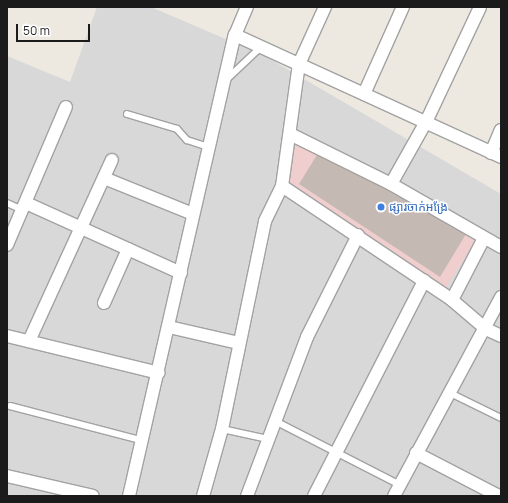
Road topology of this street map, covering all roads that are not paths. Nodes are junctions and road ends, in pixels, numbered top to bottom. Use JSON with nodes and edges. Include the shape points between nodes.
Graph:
{"nodes":[{"id":1,"x":247,"y":7,"type":"edge"},
{"id":2,"x":326,"y":7,"type":"edge"},
{"id":3,"x":403,"y":7,"type":"edge"},
{"id":4,"x":480,"y":7,"type":"edge"},
{"id":5,"x":235,"y":35,"type":"junction"},
{"id":6,"x":261,"y":47,"type":"junction"},
{"id":7,"x":299,"y":64,"type":"junction"},
{"id":8,"x":223,"y":82,"type":"junction"},
{"id":9,"x":364,"y":94,"type":"junction"},
{"id":10,"x":66,"y":107,"type":"dead end"},
{"id":11,"x":127,"y":114,"type":"dead end"},
{"id":12,"x":426,"y":122,"type":"junction"},
{"id":13,"x":501,"y":130,"type":"edge"},
{"id":14,"x":290,"y":134,"type":"junction"},
{"id":15,"x":208,"y":147,"type":"junction"},
{"id":16,"x":496,"y":155,"type":"edge"},
{"id":17,"x":112,"y":160,"type":"dead end"},
{"id":18,"x":104,"y":178,"type":"junction"},
{"id":19,"x":391,"y":184,"type":"junction"},
{"id":20,"x":282,"y":186,"type":"junction"},
{"id":21,"x":7,"y":203,"type":"edge"},
{"id":22,"x":24,"y":206,"type":"junction"},
{"id":23,"x":194,"y":214,"type":"junction"},
{"id":24,"x":82,"y":228,"type":"junction"},
{"id":25,"x":358,"y":235,"type":"junction"},
{"id":26,"x":484,"y":238,"type":"junction"},
{"id":27,"x":7,"y":245,"type":"edge"},
{"id":28,"x":501,"y":247,"type":"edge"},
{"id":29,"x":128,"y":249,"type":"junction"},
{"id":30,"x":181,"y":272,"type":"junction"},
{"id":31,"x":424,"y":281,"type":"junction"},
{"id":32,"x":501,"y":297,"type":"edge"},
{"id":33,"x":452,"y":300,"type":"junction"},
{"id":34,"x":104,"y":303,"type":"dead end"},
{"id":35,"x":169,"y":327,"type":"junction"},
{"id":36,"x":486,"y":329,"type":"junction"},
{"id":37,"x":7,"y":336,"type":"edge"},
{"id":38,"x":501,"y":336,"type":"edge"},
{"id":39,"x":28,"y":341,"type":"junction"},
{"id":40,"x":239,"y":343,"type":"junction"},
{"id":41,"x":159,"y":373,"type":"junction"},
{"id":42,"x":450,"y":393,"type":"junction"},
{"id":43,"x":10,"y":406,"type":"dead end"},
{"id":44,"x":501,"y":418,"type":"edge"},
{"id":45,"x":275,"y":420,"type":"junction"},
{"id":46,"x":222,"y":429,"type":"junction"},
{"id":47,"x":268,"y":439,"type":"junction"},
{"id":48,"x":144,"y":441,"type":"junction"},
{"id":49,"x":336,"y":453,"type":"junction"},
{"id":50,"x":416,"y":453,"type":"junction"},
{"id":51,"x":7,"y":476,"type":"edge"},
{"id":52,"x":397,"y":490,"type":"edge"},
{"id":53,"x":475,"y":491,"type":"edge"},
{"id":54,"x":79,"y":494,"type":"edge"},
{"id":55,"x":93,"y":496,"type":"edge"},
{"id":56,"x":129,"y":496,"type":"edge"},
{"id":57,"x":203,"y":496,"type":"edge"},
{"id":58,"x":247,"y":496,"type":"edge"},
{"id":59,"x":314,"y":496,"type":"edge"},
{"id":60,"x":499,"y":496,"type":"edge"}],
"edges":[{"from":1,"to":5,"type":"street"},
{"from":2,"to":7,"type":"street"},
{"from":3,"to":9,"type":"street"},
{"from":4,"to":12,"type":"street"},
{"from":5,"to":6,"type":"street"},
{"from":5,"to":8,"type":"street"},
{"from":6,"to":7,"type":"street"},
{"from":6,"to":8,"type":"lane"},
{"from":7,"to":9,"type":"street"},
{"from":7,"to":14,"type":"street"},
{"from":8,"to":15,"type":"street"},
{"from":9,"to":12,"type":"street"},
{"from":10,"to":22,"type":"street"},
{"from":11,"to":15,"type":"lane","via":[[177,129],[187,140]]},
{"from":12,"to":16,"type":"street"},
{"from":12,"to":19,"type":"street"},
{"from":13,"to":16,"type":"street"},
{"from":14,"to":19,"type":"street"},
{"from":14,"to":20,"type":"street"},
{"from":15,"to":23,"type":"street"},
{"from":17,"to":18,"type":"street"},
{"from":18,"to":23,"type":"street"},
{"from":18,"to":24,"type":"street"},
{"from":19,"to":26,"type":"street"},
{"from":20,"to":25,"type":"street"},
{"from":20,"to":40,"type":"street","via":[[265,221]]},
{"from":21,"to":22,"type":"lane"},
{"from":22,"to":24,"type":"street"},
{"from":22,"to":27,"type":"street"},
{"from":23,"to":30,"type":"street"},
{"from":24,"to":29,"type":"street"},
{"from":24,"to":39,"type":"street"},
{"from":25,"to":31,"type":"street"},
{"from":25,"to":45,"type":"street","via":[[307,337]]},
{"from":26,"to":28,"type":"street"},
{"from":26,"to":33,"type":"street"},
{"from":29,"to":30,"type":"street"},
{"from":29,"to":34,"type":"street"},
{"from":30,"to":35,"type":"street"},
{"from":31,"to":33,"type":"street"},
{"from":31,"to":49,"type":"street"},
{"from":32,"to":36,"type":"street"},
{"from":33,"to":36,"type":"street"},
{"from":35,"to":40,"type":"street"},
{"from":35,"to":41,"type":"street"},
{"from":36,"to":38,"type":"street"},
{"from":36,"to":42,"type":"street"},
{"from":37,"to":39,"type":"street"},
{"from":39,"to":41,"type":"street"},
{"from":40,"to":46,"type":"street"},
{"from":41,"to":48,"type":"street"},
{"from":42,"to":44,"type":"lane"},
{"from":42,"to":50,"type":"street"},
{"from":43,"to":48,"type":"lane"},
{"from":45,"to":47,"type":"street"},
{"from":45,"to":49,"type":"lane"},
{"from":46,"to":47,"type":"lane"},
{"from":46,"to":57,"type":"street"},
{"from":47,"to":58,"type":"street"},
{"from":48,"to":56,"type":"street"},
{"from":49,"to":52,"type":"lane"},
{"from":49,"to":59,"type":"street"},
{"from":50,"to":52,"type":"street"},
{"from":50,"to":53,"type":"street"},
{"from":51,"to":54,"type":"street"},
{"from":53,"to":60,"type":"street"},
{"from":54,"to":55,"type":"street"}]}
